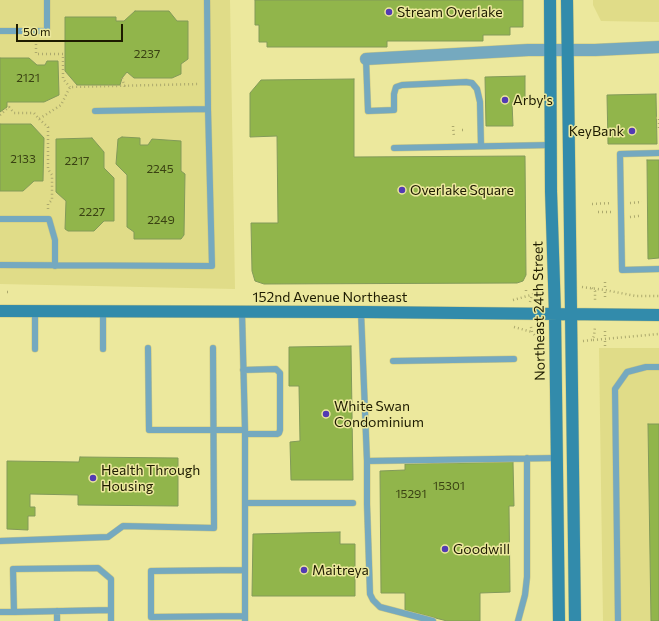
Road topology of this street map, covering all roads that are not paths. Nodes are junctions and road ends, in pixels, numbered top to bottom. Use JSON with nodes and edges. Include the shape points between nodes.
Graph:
{"nodes":[{"id":1,"x":47,"y":0,"type":"edge"},
{"id":2,"x":207,"y":0,"type":"edge"},
{"id":3,"x":550,"y":0,"type":"edge"},
{"id":4,"x":567,"y":0,"type":"edge"},
{"id":5,"x":0,"y":31,"type":"edge"},
{"id":6,"x":659,"y":47,"type":"edge"},
{"id":7,"x":559,"y":50,"type":"junction"},
{"id":8,"x":366,"y":59,"type":"joint"},
{"id":9,"x":208,"y":109,"type":"junction"},
{"id":10,"x":95,"y":111,"type":"dead end"},
{"id":11,"x":551,"y":145,"type":"junction"},
{"id":12,"x":481,"y":146,"type":"junction"},
{"id":13,"x":394,"y":148,"type":"dead end"},
{"id":14,"x":659,"y":153,"type":"edge"},
{"id":15,"x":0,"y":219,"type":"edge"},
{"id":16,"x":0,"y":265,"type":"edge"},
{"id":17,"x":54,"y":266,"type":"junction"},
{"id":18,"x":659,"y":269,"type":"edge"},
{"id":19,"x":0,"y":311,"type":"edge"},
{"id":20,"x":35,"y":311,"type":"junction"},
{"id":21,"x":104,"y":311,"type":"junction"},
{"id":22,"x":242,"y":312,"type":"junction"},
{"id":23,"x":361,"y":312,"type":"junction"},
{"id":24,"x":555,"y":314,"type":"junction"},
{"id":25,"x":572,"y":315,"type":"junction"},
{"id":26,"x":659,"y":315,"type":"edge"},
{"id":27,"x":148,"y":348,"type":"dead end"},
{"id":28,"x":213,"y":348,"type":"dead end"},
{"id":29,"x":35,"y":349,"type":"dead end"},
{"id":30,"x":103,"y":349,"type":"dead end"},
{"id":31,"x":514,"y":359,"type":"dead end"},
{"id":32,"x":393,"y":361,"type":"dead end"},
{"id":33,"x":659,"y":367,"type":"edge"},
{"id":34,"x":243,"y":370,"type":"junction"},
{"id":35,"x":214,"y":430,"type":"junction"},
{"id":36,"x":245,"y":432,"type":"junction"},
{"id":37,"x":527,"y":458,"type":"junction"},
{"id":38,"x":557,"y":458,"type":"junction"},
{"id":39,"x":367,"y":461,"type":"junction"},
{"id":40,"x":245,"y":503,"type":"junction"},
{"id":41,"x":353,"y":503,"type":"dead end"},
{"id":42,"x":574,"y":521,"type":"junction"},
{"id":43,"x":0,"y":541,"type":"edge"},
{"id":44,"x":558,"y":568,"type":"junction"},
{"id":45,"x":245,"y":570,"type":"junction"},
{"id":46,"x":111,"y":610,"type":"junction"},
{"id":47,"x":57,"y":611,"type":"junction"},
{"id":48,"x":0,"y":612,"type":"edge"},
{"id":49,"x":14,"y":612,"type":"junction"},
{"id":50,"x":245,"y":618,"type":"edge"},
{"id":51,"x":57,"y":621,"type":"edge"},
{"id":52,"x":111,"y":621,"type":"edge"},
{"id":53,"x":433,"y":621,"type":"edge"},
{"id":54,"x":518,"y":621,"type":"edge"},
{"id":55,"x":559,"y":621,"type":"edge"},
{"id":56,"x":575,"y":621,"type":"edge"},
{"id":57,"x":618,"y":621,"type":"edge"}],
"edges":[{"from":1,"to":5,"type":"lane","via":[[47,31]]},
{"from":2,"to":9,"type":"lane"},
{"from":3,"to":7,"type":"main road","name":"Northeast 24th Street"},
{"from":4,"to":7,"type":"main road","name":"Northeast 24th Street"},
{"from":6,"to":7,"type":"street"},
{"from":7,"to":8,"type":"street"},
{"from":7,"to":11,"type":"main road","name":"Northeast 24th Street"},
{"from":7,"to":25,"type":"main road","name":"Northeast 24th Street","via":[[568,121]]},
{"from":8,"to":12,"type":"lane","via":[[368,111],[394,110],[394,94],[396,88],[402,85],[472,83],[477,89],[480,102]]},
{"from":9,"to":10,"type":"lane"},
{"from":9,"to":17,"type":"lane","via":[[212,266]]},
{"from":11,"to":12,"type":"lane"},
{"from":11,"to":24,"type":"main road","name":"Northeast 24th Street"},
{"from":12,"to":13,"type":"lane"},
{"from":14,"to":18,"type":"lane","via":[[620,154],[620,203],[622,270]]},
{"from":15,"to":17,"type":"lane","via":[[49,219],[54,240]]},
{"from":16,"to":17,"type":"lane"},
{"from":19,"to":20,"type":"main road","name":"152nd Avenue Northeast"},
{"from":20,"to":21,"type":"main road","name":"152nd Avenue Northeast"},
{"from":20,"to":29,"type":"lane"},
{"from":21,"to":22,"type":"main road","name":"152nd Avenue Northeast"},
{"from":21,"to":30,"type":"lane"},
{"from":22,"to":23,"type":"main road","name":"152nd Avenue Northeast"},
{"from":22,"to":34,"type":"lane"},
{"from":23,"to":24,"type":"main road","name":"152nd Avenue Northeast"},
{"from":23,"to":39,"type":"lane"},
{"from":24,"to":25,"type":"main road","name":"152nd Avenue Northeast"},
{"from":24,"to":38,"type":"main road","name":"Northeast 24th Street"},
{"from":25,"to":26,"type":"main road","name":"152nd Avenue Northeast"},
{"from":25,"to":42,"type":"main road","name":"Northeast 24th Street"},
{"from":27,"to":35,"type":"lane","via":[[149,430]]},
{"from":28,"to":35,"type":"lane"},
{"from":31,"to":32,"type":"lane"},
{"from":33,"to":57,"type":"lane","via":[[646,367],[627,372],[615,390]]},
{"from":34,"to":36,"type":"lane"},
{"from":34,"to":36,"type":"lane","via":[[279,370],[280,430],[277,434]]},
{"from":35,"to":36,"type":"lane"},
{"from":35,"to":43,"type":"lane","via":[[214,528],[123,526],[108,537]]},
{"from":36,"to":40,"type":"lane"},
{"from":37,"to":38,"type":"lane"},
{"from":37,"to":39,"type":"lane"},
{"from":37,"to":54,"type":"lane","via":[[527,577]]},
{"from":38,"to":42,"type":"main road"},
{"from":38,"to":44,"type":"main road","name":"Northeast 24th Street"},
{"from":39,"to":53,"type":"lane","via":[[370,594],[380,607]]},
{"from":40,"to":41,"type":"lane"},
{"from":40,"to":45,"type":"lane"},
{"from":42,"to":56,"type":"main road","name":"Northeast 24th Street"},
{"from":44,"to":55,"type":"main road","name":"Northeast 24th Street"},
{"from":44,"to":56,"type":"main road"},
{"from":45,"to":50,"type":"lane"},
{"from":45,"to":50,"type":"lane","via":[[152,571],[151,617]]},
{"from":46,"to":47,"type":"lane"},
{"from":46,"to":49,"type":"lane","via":[[111,579],[98,568],[14,569]]},
{"from":46,"to":52,"type":"lane"},
{"from":47,"to":49,"type":"lane"},
{"from":47,"to":51,"type":"lane"},
{"from":48,"to":49,"type":"lane"}]}
